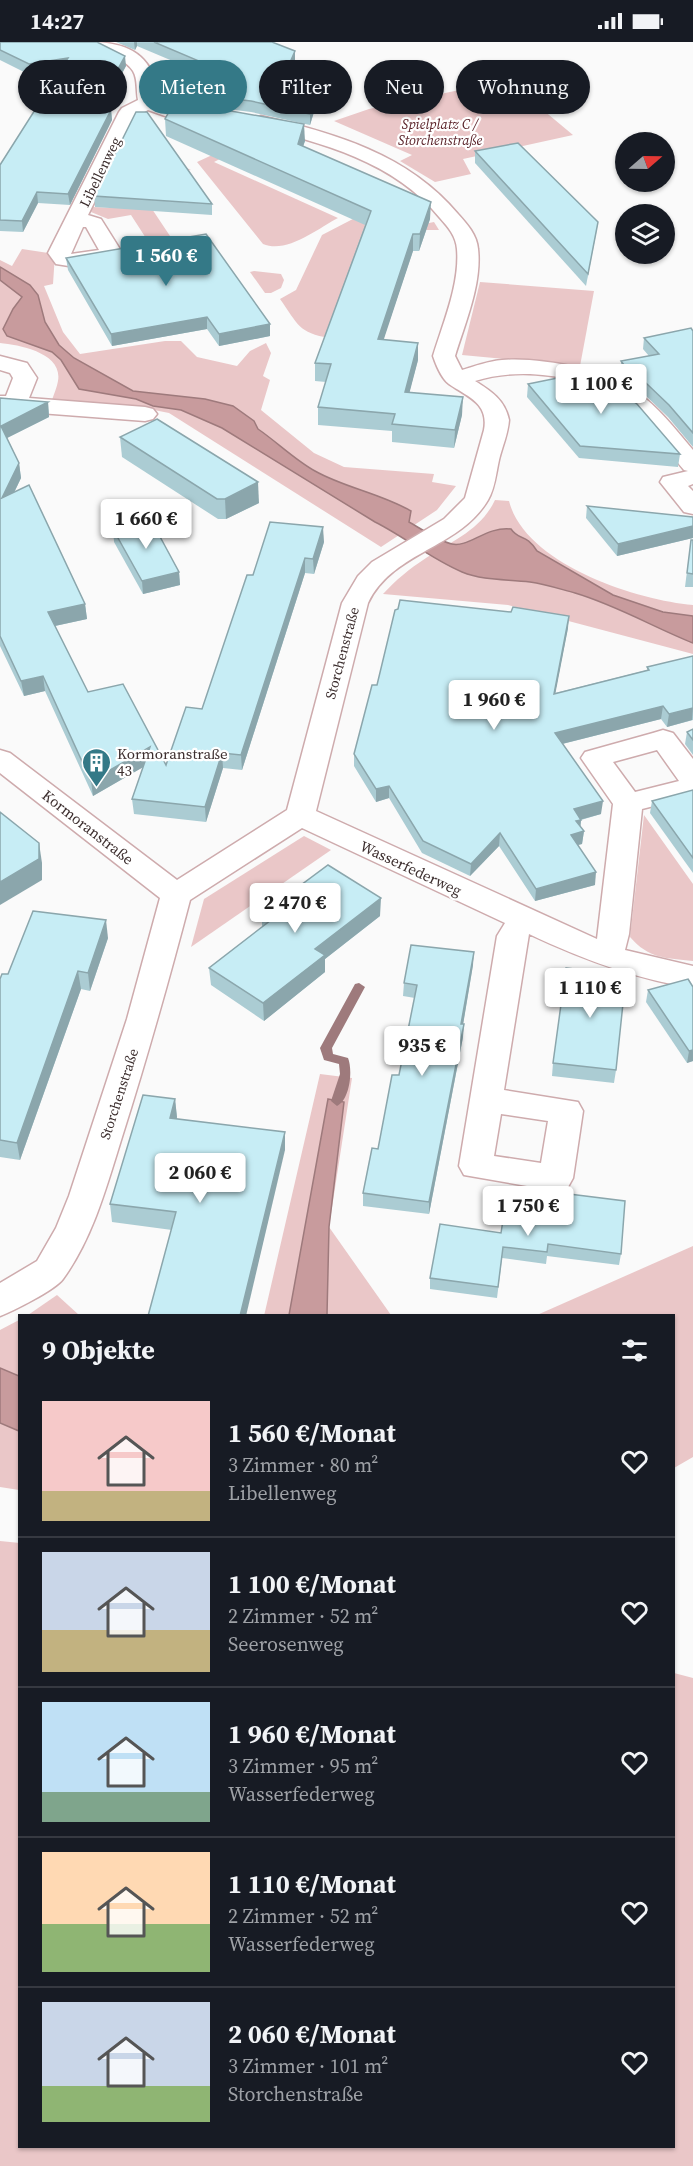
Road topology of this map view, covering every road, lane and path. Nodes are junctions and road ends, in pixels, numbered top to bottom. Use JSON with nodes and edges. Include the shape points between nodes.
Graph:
{"nodes":[{"id":1,"x":97,"y":42,"type":"edge"},
{"id":2,"x":139,"y":68,"type":"edge"},
{"id":3,"x":139,"y":107,"type":"edge"},
{"id":4,"x":199,"y":114,"type":"edge"},
{"id":5,"x":76,"y":219,"type":"dead end"},
{"id":6,"x":0,"y":363,"type":"edge"},
{"id":7,"x":456,"y":379,"type":"junction"},
{"id":8,"x":8,"y":403,"type":"edge"},
{"id":9,"x":145,"y":414,"type":"dead end"},
{"id":10,"x":693,"y":465,"type":"edge"},
{"id":11,"x":693,"y":477,"type":"edge"},
{"id":12,"x":693,"y":507,"type":"edge"},
{"id":13,"x":693,"y":731,"type":"edge"},
{"id":14,"x":663,"y":739,"type":"junction"},
{"id":15,"x":0,"y":759,"type":"edge"},
{"id":16,"x":693,"y":778,"type":"edge"},
{"id":17,"x":693,"y":787,"type":"edge"},
{"id":18,"x":628,"y":803,"type":"junction"},
{"id":19,"x":300,"y":815,"type":"junction"},
{"id":20,"x":176,"y":895,"type":"junction"},
{"id":21,"x":523,"y":920,"type":"junction"},
{"id":22,"x":608,"y":956,"type":"junction"},
{"id":23,"x":693,"y":977,"type":"edge"},
{"id":24,"x":488,"y":1100,"type":"dead end"},
{"id":25,"x":0,"y":1301,"type":"edge"}],
"edges":[{"from":1,"to":2,"type":"street"},
{"from":3,"to":5,"type":"street","name":"Libellenweg","via":[[129,112]]},
{"from":4,"to":7,"type":"street","via":[[304,132],[348,147],[395,169],[445,208],[467,240],[466,277],[444,356],[446,368]]},
{"from":6,"to":8,"type":"street","via":[[19,368],[25,378]]},
{"from":7,"to":10,"type":"street","via":[[502,367],[595,380],[624,393],[643,408]]},
{"from":7,"to":19,"type":"street","name":"Storchenstraße","via":[[493,405],[497,419],[476,499],[449,528],[369,579],[355,603]]},
{"from":8,"to":9,"type":"street"},
{"from":11,"to":12,"type":"street","via":[[672,482]]},
{"from":13,"to":14,"type":"street"},
{"from":14,"to":16,"type":"street"},
{"from":14,"to":18,"type":"street","via":[[595,758]]},
{"from":15,"to":20,"type":"street","name":"Kormoranstraße"},
{"from":17,"to":18,"type":"street"},
{"from":18,"to":22,"type":"street","via":[[614,934]]},
{"from":19,"to":20,"type":"street"},
{"from":19,"to":21,"type":"street","name":"Wasserfederweg"},
{"from":20,"to":25,"type":"street","name":"Storchenstraße","via":[[143,1019],[72,1232],[49,1271]]},
{"from":21,"to":22,"type":"street","name":"Wasserfederweg"},
{"from":21,"to":24,"type":"street","via":[[512,936]]},
{"from":22,"to":23,"type":"street","name":"Wasserfederweg"}]}
